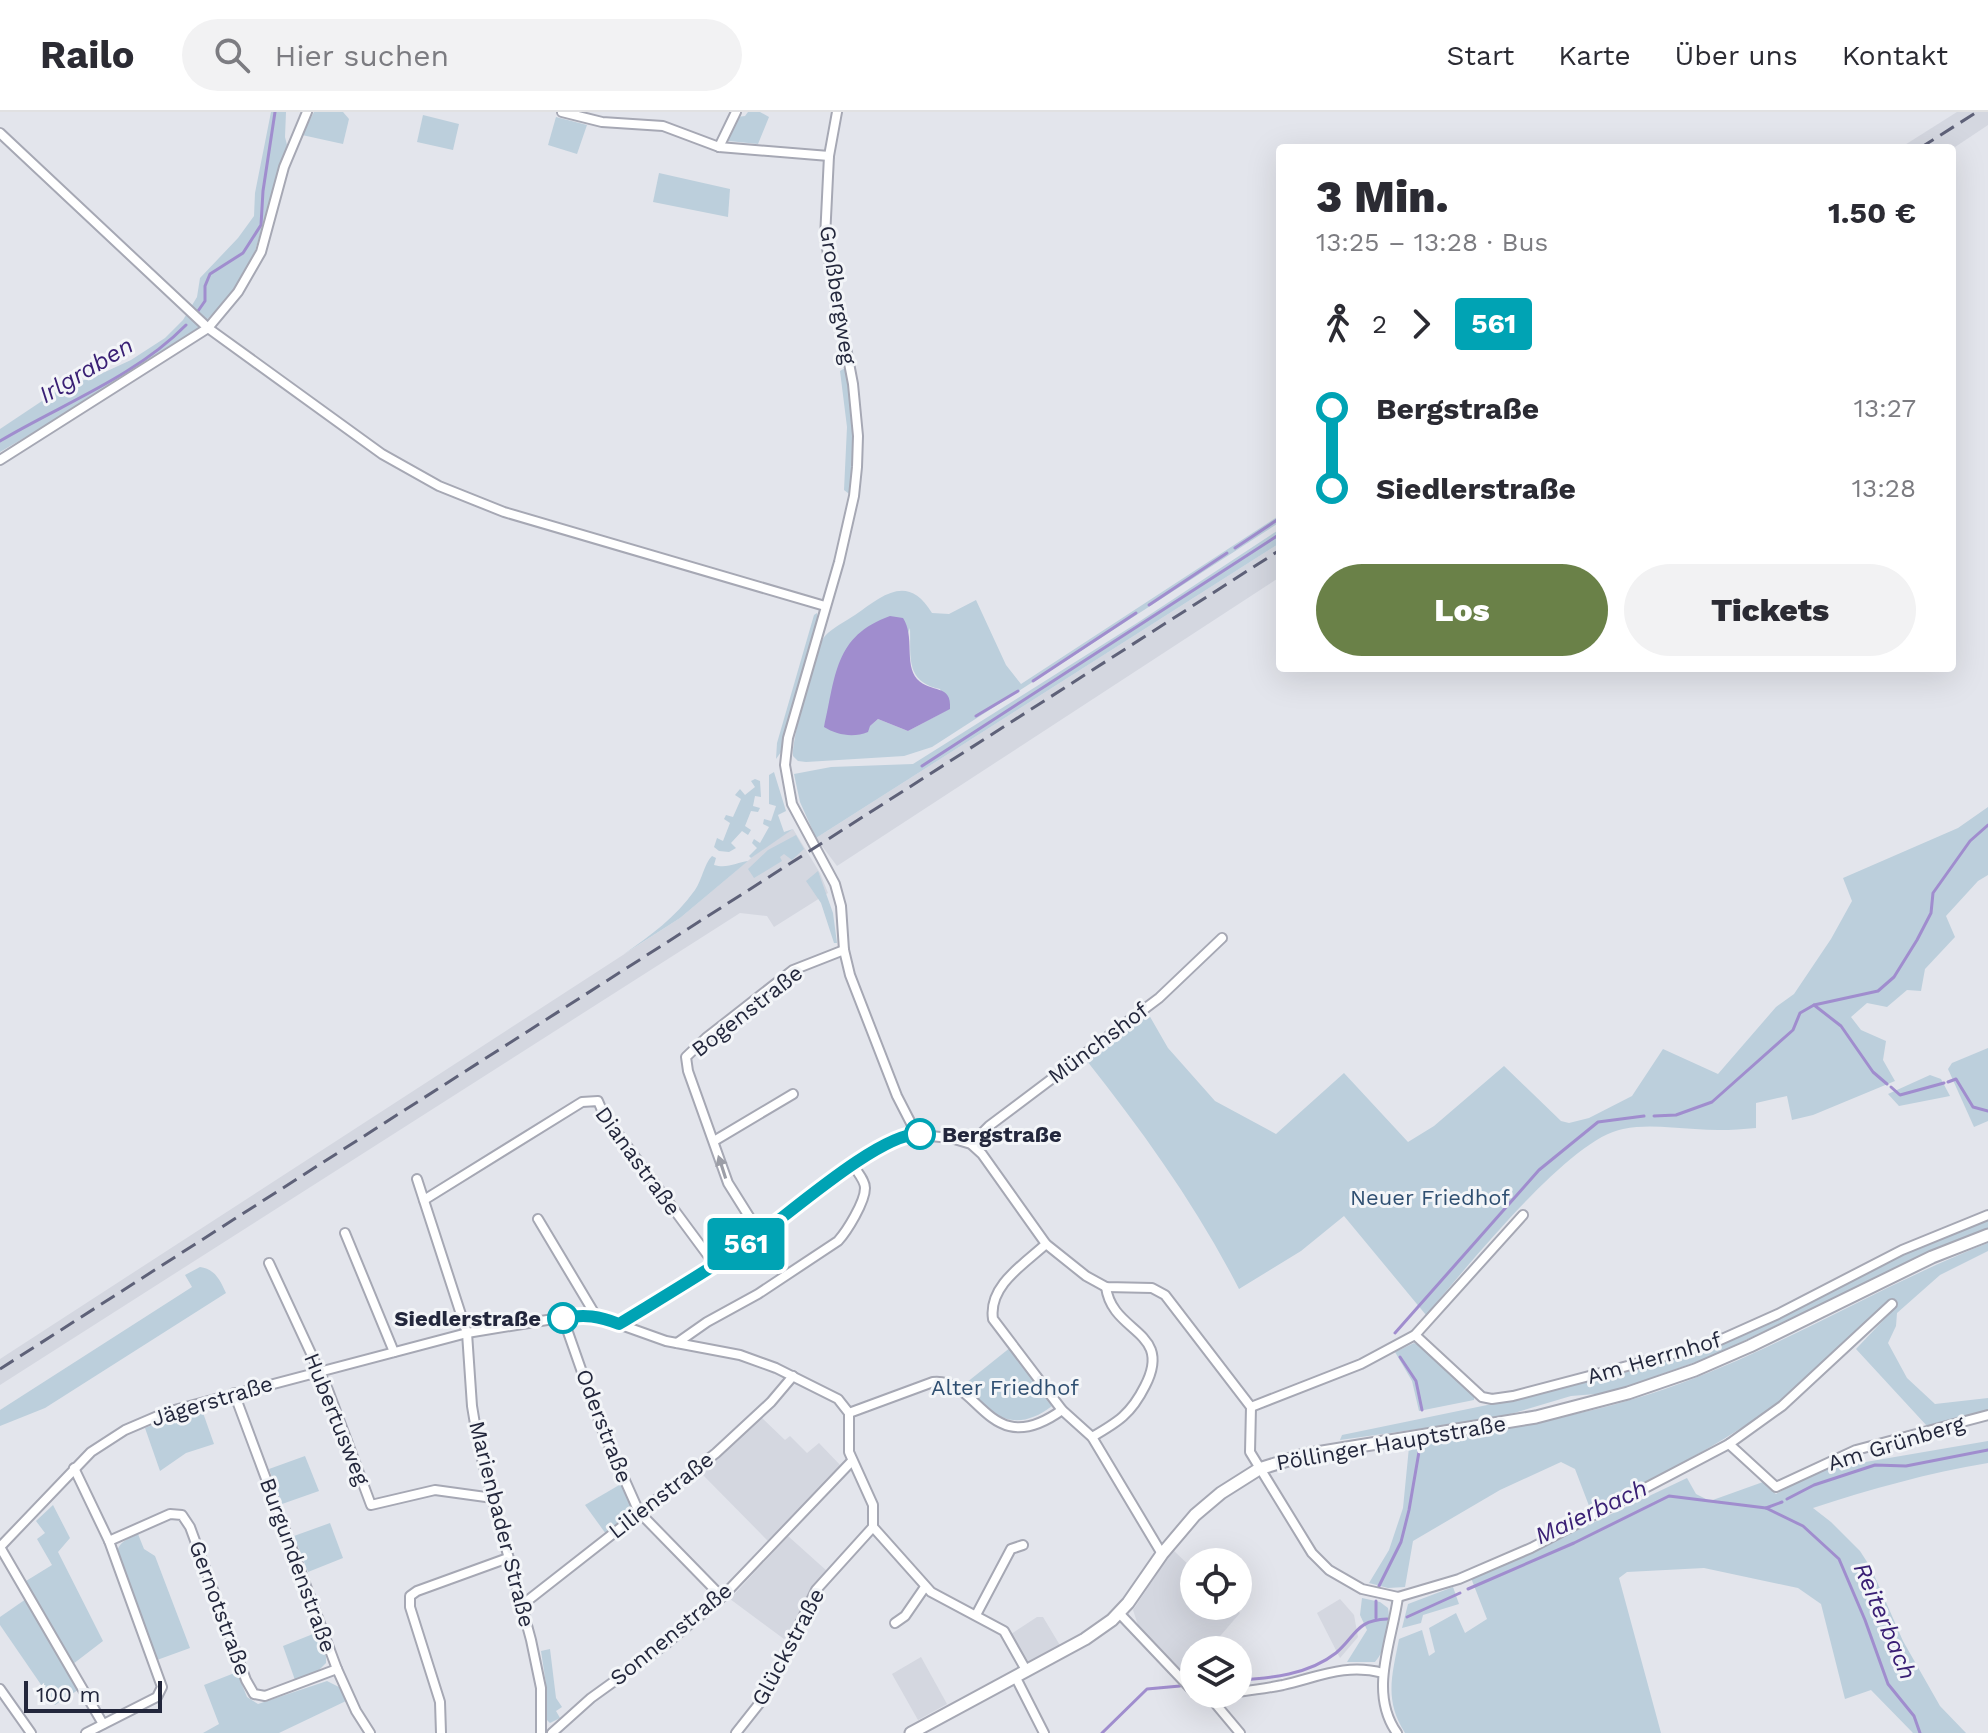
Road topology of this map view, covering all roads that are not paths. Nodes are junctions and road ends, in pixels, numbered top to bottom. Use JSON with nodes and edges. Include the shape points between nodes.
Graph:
{"nodes":[{"id":1,"x":307,"y":112,"type":"edge"},
{"id":2,"x":562,"y":112,"type":"edge"},
{"id":3,"x":736,"y":112,"type":"edge"},
{"id":4,"x":837,"y":112,"type":"edge"},
{"id":5,"x":0,"y":133,"type":"edge"},
{"id":6,"x":719,"y":147,"type":"junction"},
{"id":7,"x":829,"y":156,"type":"junction"},
{"id":8,"x":208,"y":328,"type":"junction"},
{"id":9,"x":0,"y":460,"type":"edge"},
{"id":10,"x":825,"y":606,"type":"junction"},
{"id":11,"x":1222,"y":938,"type":"dead end"},
{"id":12,"x":844,"y":950,"type":"junction"},
{"id":13,"x":793,"y":1094,"type":"dead end"},
{"id":14,"x":916,"y":1133,"type":"junction"},
{"id":15,"x":714,"y":1141,"type":"junction"},
{"id":16,"x":971,"y":1144,"type":"junction"},
{"id":17,"x":853,"y":1165,"type":"junction"},
{"id":18,"x":417,"y":1179,"type":"dead end"},
{"id":19,"x":424,"y":1200,"type":"junction"},
{"id":20,"x":1523,"y":1215,"type":"dead end"},
{"id":21,"x":1988,"y":1215,"type":"edge"},
{"id":22,"x":538,"y":1219,"type":"dead end"},
{"id":23,"x":345,"y":1233,"type":"dead end"},
{"id":24,"x":760,"y":1234,"type":"junction"},
{"id":25,"x":1988,"y":1235,"type":"edge"},
{"id":26,"x":1046,"y":1244,"type":"junction"},
{"id":27,"x":269,"y":1263,"type":"dead end"},
{"id":28,"x":715,"y":1265,"type":"junction"},
{"id":29,"x":1106,"y":1287,"type":"junction"},
{"id":30,"x":1892,"y":1304,"type":"dead end"},
{"id":31,"x":596,"y":1316,"type":"junction"},
{"id":32,"x":563,"y":1318,"type":"junction"},
{"id":33,"x":619,"y":1324,"type":"junction"},
{"id":34,"x":467,"y":1333,"type":"junction"},
{"id":35,"x":1415,"y":1335,"type":"junction"},
{"id":36,"x":677,"y":1343,"type":"junction"},
{"id":37,"x":394,"y":1352,"type":"junction"},
{"id":38,"x":319,"y":1371,"type":"junction"},
{"id":39,"x":793,"y":1376,"type":"junction"},
{"id":40,"x":234,"y":1393,"type":"junction"},
{"id":41,"x":1251,"y":1407,"type":"junction"},
{"id":42,"x":1062,"y":1410,"type":"junction"},
{"id":43,"x":849,"y":1413,"type":"junction"},
{"id":44,"x":1988,"y":1415,"type":"edge"},
{"id":45,"x":1092,"y":1437,"type":"junction"},
{"id":46,"x":1729,"y":1444,"type":"junction"},
{"id":47,"x":852,"y":1461,"type":"junction"},
{"id":48,"x":74,"y":1468,"type":"junction"},
{"id":49,"x":1259,"y":1469,"type":"junction"},
{"id":50,"x":493,"y":1498,"type":"junction"},
{"id":51,"x":639,"y":1512,"type":"junction"},
{"id":52,"x":873,"y":1527,"type":"junction"},
{"id":53,"x":109,"y":1541,"type":"junction"},
{"id":54,"x":1023,"y":1545,"type":"dead end"},
{"id":55,"x":0,"y":1547,"type":"edge"},
{"id":56,"x":1162,"y":1554,"type":"junction"},
{"id":57,"x":508,"y":1558,"type":"junction"},
{"id":58,"x":925,"y":1587,"type":"junction"},
{"id":59,"x":722,"y":1597,"type":"junction"},
{"id":60,"x":1398,"y":1597,"type":"junction"},
{"id":61,"x":522,"y":1605,"type":"junction"},
{"id":62,"x":1120,"y":1614,"type":"junction"},
{"id":63,"x":976,"y":1615,"type":"junction"},
{"id":64,"x":895,"y":1623,"type":"dead end"},
{"id":65,"x":337,"y":1669,"type":"junction"},
{"id":66,"x":1021,"y":1673,"type":"junction"},
{"id":67,"x":1383,"y":1673,"type":"junction"},
{"id":68,"x":1180,"y":1675,"type":"edge"},
{"id":69,"x":0,"y":1689,"type":"edge"},
{"id":70,"x":1252,"y":1690,"type":"edge"},
{"id":71,"x":1220,"y":1708,"type":"edge"},
{"id":72,"x":103,"y":1724,"type":"junction"},
{"id":73,"x":31,"y":1733,"type":"edge"},
{"id":74,"x":86,"y":1733,"type":"edge"},
{"id":75,"x":370,"y":1733,"type":"edge"},
{"id":76,"x":441,"y":1733,"type":"edge"},
{"id":77,"x":541,"y":1733,"type":"edge"},
{"id":78,"x":552,"y":1733,"type":"edge"},
{"id":79,"x":736,"y":1733,"type":"edge"},
{"id":80,"x":911,"y":1733,"type":"edge"},
{"id":81,"x":1044,"y":1733,"type":"edge"},
{"id":82,"x":1240,"y":1733,"type":"edge"},
{"id":83,"x":1397,"y":1733,"type":"edge"}],
"edges":[{"from":1,"to":8,"type":"street","via":[[284,167],[257,261]]},
{"from":2,"to":6,"type":"street","via":[[602,122],[663,126]]},
{"from":3,"to":6,"type":"street"},
{"from":4,"to":7,"type":"street","name":"Großbergweg"},
{"from":5,"to":8,"type":"street"},
{"from":6,"to":7,"type":"street"},
{"from":7,"to":10,"type":"street","name":"Großbergweg","via":[[825,238],[858,436],[854,496]]},
{"from":8,"to":9,"type":"street"},
{"from":8,"to":10,"type":"street","via":[[382,454],[439,486],[504,512]]},
{"from":10,"to":12,"type":"street","name":"Großbergweg","via":[[785,754],[785,772],[792,804],[838,892]]},
{"from":11,"to":16,"type":"street","name":"Münchshof","via":[[1159,998]]},
{"from":12,"to":14,"type":"street","via":[[874,1040]]},
{"from":12,"to":15,"type":"street","name":"Bogenstraße","via":[[793,970],[686,1057]]},
{"from":13,"to":15,"type":"street"},
{"from":14,"to":16,"type":"street"},
{"from":14,"to":17,"type":"street","via":[[895,1139]]},
{"from":24,"to":15,"type":"street","name":"Bogenstraße","one_way":true,"via":[[728,1183]]},
{"from":16,"to":26,"type":"street"},
{"from":17,"to":24,"type":"street"},
{"from":17,"to":36,"type":"street","via":[[865,1190],[838,1241]]},
{"from":18,"to":19,"type":"street","name":"Marienbader Straße"},
{"from":19,"to":28,"type":"street","name":"Dianastraße","via":[[582,1102],[598,1101]]},
{"from":19,"to":34,"type":"street","name":"Marienbader Straße"},
{"from":20,"to":35,"type":"street"},
{"from":21,"to":35,"type":"street","name":"Am Herrnhof","via":[[1902,1250],[1711,1344],[1513,1396],[1482,1397]]},
{"from":22,"to":31,"type":"street"},
{"from":23,"to":37,"type":"street"},
{"from":24,"to":28,"type":"street"},
{"from":25,"to":49,"type":"street","name":"Pöllinger Hauptstraße","via":[[1750,1346],[1628,1393],[1536,1417],[1304,1455]]},
{"from":26,"to":29,"type":"street"},
{"from":26,"to":42,"type":"street","via":[[1000,1288],[992,1316]]},
{"from":27,"to":38,"type":"street","name":"Hubertusweg"},
{"from":28,"to":33,"type":"street"},
{"from":29,"to":41,"type":"street","via":[[1152,1288],[1165,1295]]},
{"from":29,"to":45,"type":"street","via":[[1113,1308],[1146,1341],[1155,1360],[1133,1408]]},
{"from":30,"to":46,"type":"street","via":[[1782,1406]]},
{"from":31,"to":32,"type":"street"},
{"from":31,"to":33,"type":"street"},
{"from":32,"to":34,"type":"street"},
{"from":32,"to":51,"type":"street","name":"Oderstraße","via":[[602,1429]]},
{"from":33,"to":36,"type":"street"},
{"from":34,"to":37,"type":"street","name":"Jägerstraße"},
{"from":34,"to":50,"type":"street","name":"Marienbader Straße","via":[[475,1425]]},
{"from":35,"to":41,"type":"street","via":[[1353,1368]]},
{"from":36,"to":39,"type":"street","via":[[740,1355]]},
{"from":37,"to":38,"type":"street","name":"Jägerstraße"},
{"from":38,"to":40,"type":"street","name":"Jägerstraße"},
{"from":38,"to":50,"type":"street","name":"Hubertusweg","via":[[371,1505],[435,1490]]},
{"from":39,"to":43,"type":"street","via":[[838,1399]]},
{"from":39,"to":51,"type":"street","name":"Lilienstraße","via":[[716,1453]]},
{"from":40,"to":48,"type":"street","name":"Jägerstraße","via":[[125,1430]]},
{"from":40,"to":65,"type":"street","name":"Burgundenstraße"},
{"from":41,"to":49,"type":"street","via":[[1249,1449]]},
{"from":42,"to":43,"type":"street","via":[[1012,1428],[942,1381]]},
{"from":42,"to":45,"type":"street"},
{"from":43,"to":47,"type":"street"},
{"from":44,"to":46,"type":"street","name":"Am Grünberg","via":[[1856,1450],[1776,1487]]},
{"from":45,"to":56,"type":"street"},
{"from":46,"to":60,"type":"street","via":[[1531,1548],[1459,1579]]},
{"from":47,"to":52,"type":"street","via":[[873,1505]]},
{"from":47,"to":59,"type":"street","name":"Sonnenstraße"},
{"from":48,"to":53,"type":"street"},
{"from":48,"to":55,"type":"street","name":"Jägerstraße"},
{"from":49,"to":56,"type":"street","name":"Pöllinger Hauptstraße","via":[[1207,1505]]},
{"from":49,"to":60,"type":"street","via":[[1318,1560],[1362,1589]]},
{"from":50,"to":57,"type":"street","name":"Marienbader Straße"},
{"from":51,"to":59,"type":"street","name":"Oderstraße"},
{"from":51,"to":61,"type":"street","name":"Lilienstraße"},
{"from":52,"to":58,"type":"street"},
{"from":52,"to":79,"type":"street","name":"Glückstraße","via":[[816,1590],[766,1695]]},
{"from":53,"to":65,"type":"street","name":"Gernotstraße","via":[[170,1514],[182,1515],[254,1694],[265,1696]]},
{"from":53,"to":72,"type":"street","via":[[162,1687],[157,1697]]},
{"from":54,"to":63,"type":"street","via":[[1011,1549]]},
{"from":55,"to":72,"type":"street"},
{"from":56,"to":62,"type":"street","name":"Pöllinger Hauptstraße"},
{"from":57,"to":61,"type":"street","name":"Marienbader Straße"},
{"from":57,"to":76,"type":"street","via":[[410,1596],[440,1702]]},
{"from":58,"to":63,"type":"street"},
{"from":58,"to":64,"type":"street"},
{"from":59,"to":78,"type":"street","name":"Sonnenstraße"},
{"from":60,"to":67,"type":"street"},
{"from":61,"to":77,"type":"street","name":"Marienbader Straße","via":[[541,1688]]},
{"from":62,"to":66,"type":"street","name":"Pöllinger Hauptstraße"},
{"from":62,"to":68,"type":"street"},
{"from":63,"to":66,"type":"street","via":[[1004,1631]]},
{"from":65,"to":75,"type":"street","name":"Burgundenstraße"},
{"from":66,"to":80,"type":"street","name":"Pöllinger Hauptstraße"},
{"from":66,"to":81,"type":"street"},
{"from":67,"to":70,"type":"street","via":[[1334,1670]]},
{"from":67,"to":83,"type":"street","via":[[1385,1708]]},
{"from":69,"to":73,"type":"street"},
{"from":71,"to":82,"type":"street"},
{"from":72,"to":74,"type":"street"}]}
